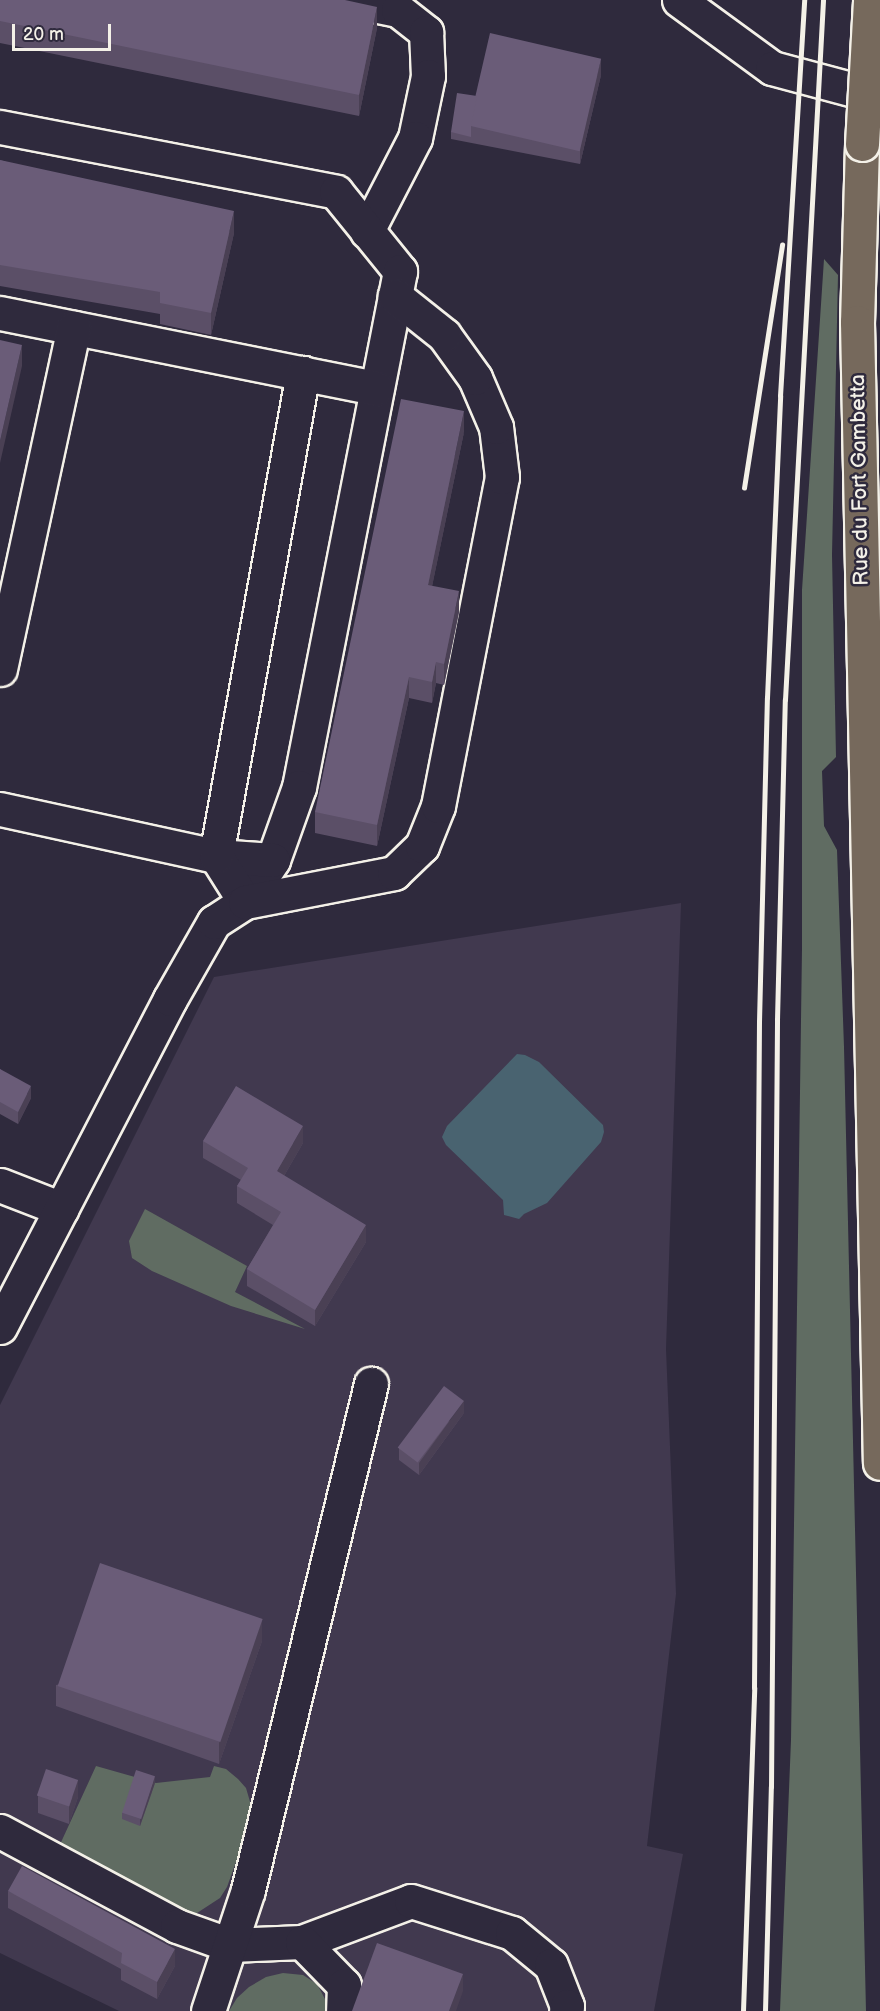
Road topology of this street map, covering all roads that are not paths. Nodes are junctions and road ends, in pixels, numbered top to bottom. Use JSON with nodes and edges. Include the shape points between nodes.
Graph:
{"nodes":[{"id":1,"x":349,"y":0,"type":"edge"},
{"id":2,"x":679,"y":0,"type":"edge"},
{"id":3,"x":870,"y":0,"type":"edge"},
{"id":4,"x":880,"y":97,"type":"edge"},
{"id":5,"x":0,"y":127,"type":"edge"},
{"id":6,"x":367,"y":231,"type":"junction"},
{"id":7,"x":395,"y":296,"type":"junction"},
{"id":8,"x":0,"y":313,"type":"edge"},
{"id":9,"x":74,"y":328,"type":"junction"},
{"id":10,"x":303,"y":373,"type":"junction"},
{"id":11,"x":377,"y":388,"type":"junction"},
{"id":12,"x":0,"y":669,"type":"edge"},
{"id":13,"x":0,"y":809,"type":"edge"},
{"id":14,"x":216,"y":856,"type":"junction"},
{"id":15,"x":273,"y":860,"type":"junction"},
{"id":16,"x":245,"y":902,"type":"junction"},
{"id":17,"x":0,"y":1185,"type":"edge"},
{"id":18,"x":62,"y":1209,"type":"junction"},
{"id":19,"x":0,"y":1327,"type":"edge"},
{"id":20,"x":371,"y":1384,"type":"dead end"},
{"id":21,"x":880,"y":1463,"type":"edge"},
{"id":22,"x":0,"y":1831,"type":"edge"},
{"id":23,"x":302,"y":1942,"type":"junction"},
{"id":24,"x":230,"y":1945,"type":"junction"},
{"id":25,"x":208,"y":2011,"type":"edge"},
{"id":26,"x":343,"y":2011,"type":"edge"},
{"id":27,"x":566,"y":2011,"type":"edge"}],
"edges":[{"from":1,"to":6,"type":"lane","via":[[398,10],[426,32],[428,76],[415,138]]},
{"from":2,"to":4,"type":"lane","via":[[772,68]]},
{"from":3,"to":21,"type":"main road","name":"Rue du Fort Gambetta","bridge":true,"via":[[857,334]]},
{"from":5,"to":6,"type":"lane","via":[[336,192]]},
{"from":6,"to":7,"type":"lane","via":[[400,271]]},
{"from":7,"to":11,"type":"lane"},
{"from":7,"to":16,"type":"lane","via":[[444,334],[475,378],[496,427],[502,477],[438,806],[422,846],[394,873]]},
{"from":8,"to":9,"type":"lane"},
{"from":9,"to":10,"type":"lane"},
{"from":9,"to":12,"type":"lane"},
{"from":10,"to":11,"type":"lane"},
{"from":10,"to":14,"type":"lane"},
{"from":11,"to":15,"type":"lane","via":[[299,787]]},
{"from":13,"to":14,"type":"lane"},
{"from":14,"to":15,"type":"lane"},
{"from":14,"to":16,"type":"lane"},
{"from":15,"to":16,"type":"lane"},
{"from":16,"to":18,"type":"lane","via":[[214,922],[194,953]]},
{"from":17,"to":18,"type":"lane"},
{"from":18,"to":19,"type":"lane"},
{"from":20,"to":24,"type":"lane","via":[[277,1779]]},
{"from":22,"to":24,"type":"lane","via":[[177,1926]]},
{"from":23,"to":24,"type":"lane"},
{"from":23,"to":26,"type":"lane","via":[[344,1985]]},
{"from":23,"to":27,"type":"lane","via":[[411,1901],[512,1933],[551,1965]]},
{"from":24,"to":25,"type":"lane"}]}
